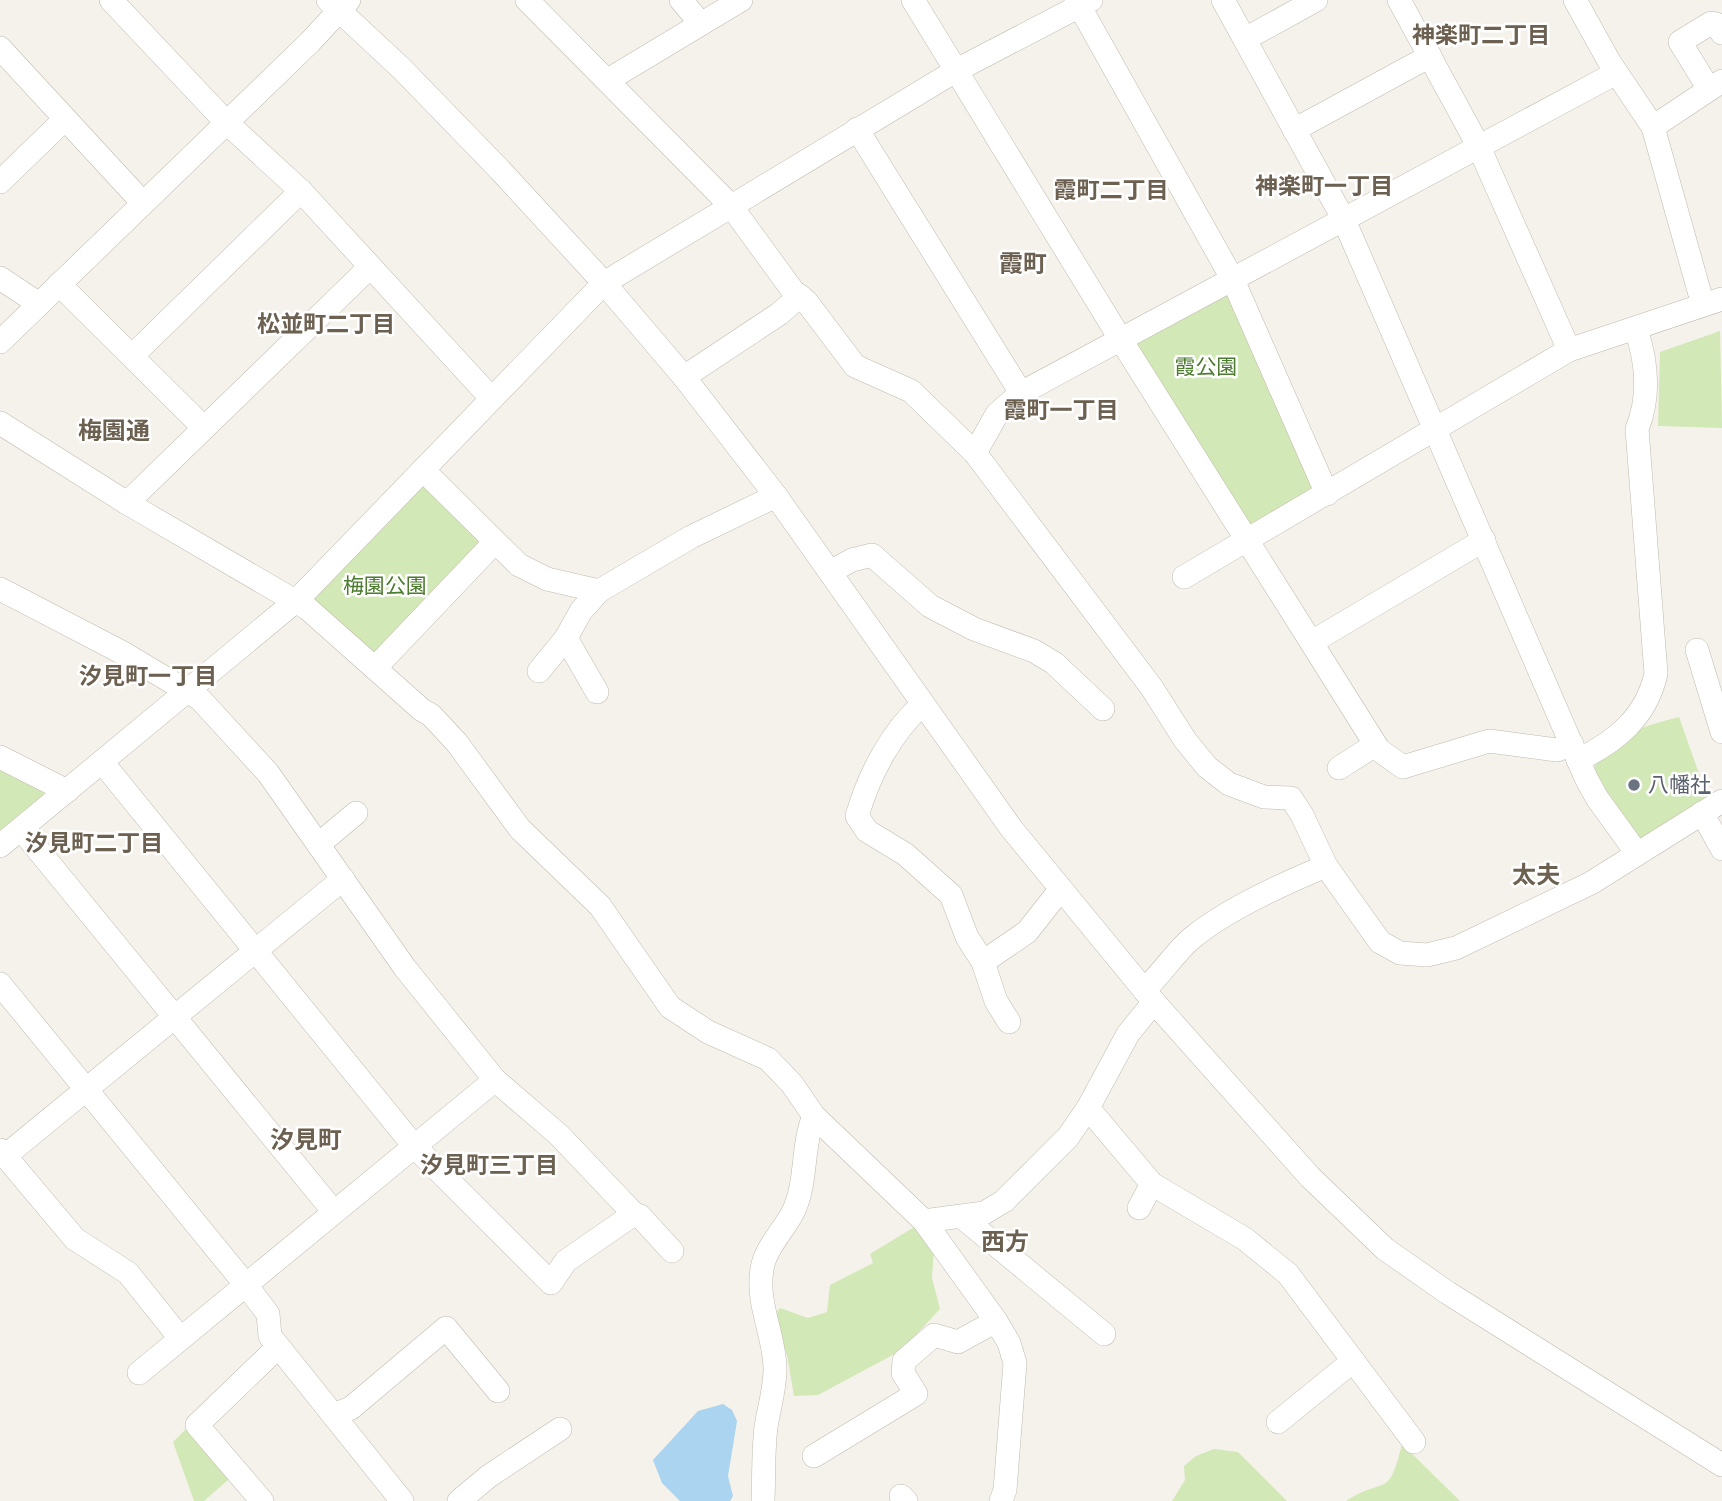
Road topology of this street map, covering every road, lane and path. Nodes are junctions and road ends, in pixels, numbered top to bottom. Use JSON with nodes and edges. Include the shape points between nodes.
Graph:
{"nodes":[{"id":1,"x":111,"y":0,"type":"edge"},
{"id":2,"x":527,"y":0,"type":"edge"},
{"id":3,"x":681,"y":0,"type":"edge"},
{"id":4,"x":741,"y":0,"type":"edge"},
{"id":5,"x":913,"y":0,"type":"edge"},
{"id":6,"x":1223,"y":0,"type":"edge"},
{"id":7,"x":1315,"y":0,"type":"edge"},
{"id":8,"x":1399,"y":0,"type":"edge"},
{"id":9,"x":1575,"y":0,"type":"edge"},
{"id":10,"x":1082,"y":2,"type":"edge"},
{"id":11,"x":339,"y":3,"type":"edge"},
{"id":12,"x":701,"y":24,"type":"junction"},
{"id":13,"x":1722,"y":33,"type":"edge"},
{"id":14,"x":1245,"y":39,"type":"junction"},
{"id":15,"x":0,"y":48,"type":"edge"},
{"id":16,"x":1430,"y":56,"type":"junction"},
{"id":17,"x":957,"y":70,"type":"junction"},
{"id":18,"x":1616,"y":73,"type":"junction"},
{"id":19,"x":607,"y":80,"type":"junction"},
{"id":20,"x":1715,"y":85,"type":"edge"},
{"id":21,"x":65,"y":119,"type":"junction"},
{"id":22,"x":226,"y":122,"type":"junction"},
{"id":23,"x":1653,"y":127,"type":"junction"},
{"id":24,"x":857,"y":129,"type":"junction"},
{"id":25,"x":1294,"y":130,"type":"junction"},
{"id":26,"x":1479,"y":147,"type":"junction"},
{"id":27,"x":0,"y":182,"type":"edge"},
{"id":28,"x":301,"y":191,"type":"junction"},
{"id":29,"x":143,"y":203,"type":"junction"},
{"id":30,"x":731,"y":206,"type":"junction"},
{"id":31,"x":1343,"y":220,"type":"junction"},
{"id":32,"x":370,"y":267,"type":"junction"},
{"id":33,"x":0,"y":278,"type":"edge"},
{"id":34,"x":1233,"y":280,"type":"junction"},
{"id":35,"x":604,"y":283,"type":"junction"},
{"id":36,"x":59,"y":284,"type":"junction"},
{"id":37,"x":800,"y":296,"type":"junction"},
{"id":38,"x":1712,"y":302,"type":"edge"},
{"id":39,"x":39,"y":304,"type":"junction"},
{"id":40,"x":1636,"y":329,"type":"junction"},
{"id":41,"x":1121,"y":340,"type":"junction"},
{"id":42,"x":0,"y":342,"type":"edge"},
{"id":43,"x":1569,"y":350,"type":"junction"},
{"id":44,"x":132,"y":356,"type":"junction"},
{"id":45,"x":684,"y":377,"type":"junction"},
{"id":46,"x":1021,"y":393,"type":"junction"},
{"id":47,"x":491,"y":398,"type":"junction"},
{"id":48,"x":0,"y":423,"type":"edge"},
{"id":49,"x":204,"y":428,"type":"junction"},
{"id":50,"x":1434,"y":430,"type":"junction"},
{"id":51,"x":975,"y":453,"type":"junction"},
{"id":52,"x":423,"y":470,"type":"junction"},
{"id":53,"x":1327,"y":494,"type":"junction"},
{"id":54,"x":776,"y":496,"type":"junction"},
{"id":55,"x":127,"y":503,"type":"junction"},
{"id":56,"x":1249,"y":540,"type":"junction"},
{"id":57,"x":1484,"y":540,"type":"junction"},
{"id":58,"x":495,"y":542,"type":"junction"},
{"id":59,"x":830,"y":572,"type":"junction"},
{"id":60,"x":1184,"y":577,"type":"dead end"},
{"id":61,"x":0,"y":589,"type":"edge"},
{"id":62,"x":599,"y":591,"type":"junction"},
{"id":63,"x":296,"y":600,"type":"junction"},
{"id":64,"x":566,"y":638,"type":"junction"},
{"id":65,"x":1312,"y":642,"type":"junction"},
{"id":66,"x":1697,"y":650,"type":"dead end"},
{"id":67,"x":375,"y":668,"type":"junction"},
{"id":68,"x":539,"y":671,"type":"dead end"},
{"id":69,"x":189,"y":690,"type":"junction"},
{"id":70,"x":597,"y":692,"type":"dead end"},
{"id":71,"x":923,"y":704,"type":"junction"},
{"id":72,"x":1103,"y":709,"type":"dead end"},
{"id":73,"x":1722,"y":732,"type":"edge"},
{"id":74,"x":1376,"y":745,"type":"junction"},
{"id":75,"x":1575,"y":752,"type":"junction"},
{"id":76,"x":0,"y":757,"type":"edge"},
{"id":77,"x":102,"y":762,"type":"junction"},
{"id":78,"x":1339,"y":768,"type":"dead end"},
{"id":79,"x":66,"y":791,"type":"junction"},
{"id":80,"x":1712,"y":807,"type":"edge"},
{"id":81,"x":356,"y":813,"type":"dead end"},
{"id":82,"x":21,"y":829,"type":"junction"},
{"id":83,"x":319,"y":844,"type":"junction"},
{"id":84,"x":0,"y":846,"type":"edge"},
{"id":85,"x":1722,"y":849,"type":"edge"},
{"id":86,"x":1636,"y":852,"type":"junction"},
{"id":87,"x":1326,"y":866,"type":"junction"},
{"id":88,"x":343,"y":879,"type":"junction"},
{"id":89,"x":1060,"y":890,"type":"junction"},
{"id":90,"x":255,"y":950,"type":"junction"},
{"id":91,"x":982,"y":962,"type":"junction"},
{"id":92,"x":0,"y":984,"type":"edge"},
{"id":93,"x":1149,"y":996,"type":"junction"},
{"id":94,"x":174,"y":1017,"type":"junction"},
{"id":95,"x":1009,"y":1022,"type":"dead end"},
{"id":96,"x":495,"y":1080,"type":"junction"},
{"id":97,"x":85,"y":1089,"type":"junction"},
{"id":98,"x":1088,"y":1108,"type":"junction"},
{"id":99,"x":814,"y":1116,"type":"junction"},
{"id":100,"x":415,"y":1146,"type":"junction"},
{"id":101,"x":2,"y":1153,"type":"edge"},
{"id":102,"x":1152,"y":1184,"type":"junction"},
{"id":103,"x":1139,"y":1208,"type":"dead end"},
{"id":104,"x":334,"y":1212,"type":"junction"},
{"id":105,"x":634,"y":1214,"type":"junction"},
{"id":106,"x":962,"y":1217,"type":"junction"},
{"id":107,"x":924,"y":1220,"type":"junction"},
{"id":108,"x":672,"y":1251,"type":"dead end"},
{"id":109,"x":246,"y":1284,"type":"junction"},
{"id":110,"x":996,"y":1321,"type":"junction"},
{"id":111,"x":1104,"y":1334,"type":"dead end"},
{"id":112,"x":180,"y":1338,"type":"junction"},
{"id":113,"x":278,"y":1347,"type":"junction"},
{"id":114,"x":1353,"y":1362,"type":"junction"},
{"id":115,"x":139,"y":1373,"type":"dead end"},
{"id":116,"x":498,"y":1391,"type":"dead end"},
{"id":117,"x":333,"y":1415,"type":"junction"},
{"id":118,"x":1278,"y":1422,"type":"dead end"},
{"id":119,"x":560,"y":1429,"type":"dead end"},
{"id":120,"x":1414,"y":1442,"type":"dead end"},
{"id":121,"x":814,"y":1456,"type":"dead end"},
{"id":122,"x":1722,"y":1465,"type":"edge"},
{"id":123,"x":262,"y":1501,"type":"edge"},
{"id":124,"x":402,"y":1501,"type":"edge"},
{"id":125,"x":459,"y":1501,"type":"edge"},
{"id":126,"x":764,"y":1501,"type":"edge"},
{"id":127,"x":1001,"y":1501,"type":"edge"}],
"edges":[{"from":1,"to":22,"type":"street"},
{"from":2,"to":19,"type":"street"},
{"from":3,"to":12,"type":"street"},
{"from":4,"to":12,"type":"street"},
{"from":5,"to":17,"type":"street"},
{"from":6,"to":14,"type":"street"},
{"from":7,"to":14,"type":"street"},
{"from":8,"to":16,"type":"street"},
{"from":9,"to":18,"type":"street"},
{"from":10,"to":17,"type":"street"},
{"from":10,"to":34,"type":"street"},
{"from":11,"to":22,"type":"street","via":[[310,42]]},
{"from":11,"to":35,"type":"street"},
{"from":12,"to":19,"type":"street"},
{"from":13,"to":20,"type":"street","via":[[1711,23],[1680,42]]},
{"from":14,"to":25,"type":"street"},
{"from":15,"to":21,"type":"street"},
{"from":16,"to":25,"type":"street"},
{"from":16,"to":26,"type":"street"},
{"from":17,"to":24,"type":"street"},
{"from":17,"to":41,"type":"street"},
{"from":18,"to":23,"type":"street"},
{"from":18,"to":26,"type":"street"},
{"from":19,"to":30,"type":"street"},
{"from":20,"to":23,"type":"street"},
{"from":21,"to":27,"type":"street"},
{"from":21,"to":29,"type":"street"},
{"from":22,"to":28,"type":"street"},
{"from":22,"to":29,"type":"street"},
{"from":23,"to":38,"type":"street"},
{"from":24,"to":30,"type":"street"},
{"from":24,"to":46,"type":"street"},
{"from":25,"to":31,"type":"street"},
{"from":26,"to":31,"type":"street"},
{"from":26,"to":43,"type":"street"},
{"from":28,"to":32,"type":"street"},
{"from":28,"to":44,"type":"street"},
{"from":29,"to":36,"type":"street"},
{"from":30,"to":35,"type":"street"},
{"from":30,"to":37,"type":"street"},
{"from":31,"to":34,"type":"street"},
{"from":31,"to":50,"type":"street"},
{"from":32,"to":47,"type":"street"},
{"from":32,"to":49,"type":"street"},
{"from":33,"to":39,"type":"street"},
{"from":34,"to":41,"type":"street"},
{"from":34,"to":53,"type":"street"},
{"from":35,"to":45,"type":"street"},
{"from":35,"to":47,"type":"street"},
{"from":36,"to":39,"type":"street"},
{"from":36,"to":44,"type":"street"},
{"from":37,"to":45,"type":"street"},
{"from":37,"to":51,"type":"street","via":[[855,366],[921,398]]},
{"from":38,"to":40,"type":"street"},
{"from":39,"to":42,"type":"street"},
{"from":40,"to":43,"type":"street"},
{"from":40,"to":75,"type":"street","via":[[1642,348],[1646,406],[1637,429],[1656,674],[1647,704],[1629,726],[1597,751]]},
{"from":41,"to":46,"type":"street"},
{"from":41,"to":56,"type":"street"},
{"from":43,"to":50,"type":"street"},
{"from":44,"to":49,"type":"street"},
{"from":45,"to":54,"type":"street"},
{"from":46,"to":51,"type":"street","via":[[997,414]]},
{"from":47,"to":52,"type":"street"},
{"from":48,"to":55,"type":"street"},
{"from":49,"to":55,"type":"street"},
{"from":50,"to":53,"type":"street"},
{"from":50,"to":57,"type":"street"},
{"from":51,"to":87,"type":"street","via":[[1207,767],[1229,784],[1264,797],[1291,798]]},
{"from":52,"to":58,"type":"street"},
{"from":52,"to":63,"type":"street"},
{"from":53,"to":56,"type":"street"},
{"from":54,"to":59,"type":"street"},
{"from":54,"to":62,"type":"street","via":[[691,537]]},
{"from":55,"to":63,"type":"street"},
{"from":56,"to":60,"type":"street"},
{"from":56,"to":65,"type":"street"},
{"from":57,"to":65,"type":"street"},
{"from":57,"to":75,"type":"street"},
{"from":58,"to":62,"type":"street","via":[[534,575]]},
{"from":58,"to":67,"type":"street"},
{"from":59,"to":71,"type":"street"},
{"from":59,"to":72,"type":"street","via":[[872,555],[930,606],[1054,663]]},
{"from":61,"to":69,"type":"street"},
{"from":62,"to":64,"type":"street"},
{"from":63,"to":67,"type":"street"},
{"from":63,"to":69,"type":"street"},
{"from":64,"to":68,"type":"street"},
{"from":64,"to":70,"type":"street"},
{"from":65,"to":74,"type":"street"},
{"from":66,"to":73,"type":"street"},
{"from":67,"to":99,"type":"street","via":[[431,715],[520,829],[600,906],[670,1007],[708,1032],[768,1059]]},
{"from":69,"to":77,"type":"street"},
{"from":69,"to":83,"type":"street","via":[[268,773]]},
{"from":71,"to":89,"type":"street"},
{"from":71,"to":91,"type":"street","via":[[898,730],[857,816],[867,831],[905,855],[951,895]]},
{"from":74,"to":75,"type":"street","via":[[1403,767],[1489,741]]},
{"from":74,"to":78,"type":"street"},
{"from":75,"to":86,"type":"street","via":[[1597,798]]},
{"from":76,"to":79,"type":"street"},
{"from":77,"to":79,"type":"street"},
{"from":77,"to":90,"type":"street"},
{"from":79,"to":82,"type":"street"},
{"from":80,"to":85,"type":"street"},
{"from":80,"to":86,"type":"street"},
{"from":81,"to":83,"type":"street"},
{"from":82,"to":84,"type":"street"},
{"from":82,"to":94,"type":"street"},
{"from":83,"to":88,"type":"street"},
{"from":86,"to":87,"type":"street","via":[[1591,883],[1484,936],[1427,955],[1392,951],[1380,942]]},
{"from":87,"to":93,"type":"street","via":[[1287,882],[1202,930],[1185,944]]},
{"from":88,"to":90,"type":"street"},
{"from":88,"to":96,"type":"street","via":[[405,968]]},
{"from":89,"to":91,"type":"street","via":[[1027,932]]},
{"from":89,"to":93,"type":"street"},
{"from":90,"to":94,"type":"street"},
{"from":90,"to":100,"type":"street"},
{"from":91,"to":95,"type":"street"},
{"from":92,"to":97,"type":"street"},
{"from":93,"to":98,"type":"street"},
{"from":93,"to":122,"type":"street","via":[[1310,1177],[1385,1248],[1448,1293]]},
{"from":94,"to":97,"type":"street"},
{"from":94,"to":104,"type":"street"},
{"from":96,"to":100,"type":"street"},
{"from":96,"to":105,"type":"street","via":[[559,1135]]},
{"from":97,"to":101,"type":"street"},
{"from":97,"to":109,"type":"street"},
{"from":98,"to":102,"type":"street"},
{"from":98,"to":106,"type":"street","via":[[1068,1137],[1004,1201],[984,1213]]},
{"from":99,"to":107,"type":"street"},
{"from":99,"to":126,"type":"street","via":[[800,1194],[761,1271],[760,1289],[775,1368],[766,1425]]},
{"from":100,"to":104,"type":"street"},
{"from":100,"to":105,"type":"street","via":[[551,1283],[566,1261]]},
{"from":101,"to":112,"type":"street","via":[[75,1239],[128,1273]]},
{"from":102,"to":103,"type":"street"},
{"from":102,"to":114,"type":"street","via":[[1273,1259]]},
{"from":104,"to":109,"type":"street"},
{"from":105,"to":108,"type":"street"},
{"from":106,"to":107,"type":"street"},
{"from":106,"to":111,"type":"street"},
{"from":107,"to":110,"type":"street"},
{"from":109,"to":112,"type":"street"},
{"from":109,"to":113,"type":"street","via":[[268,1314],[270,1336]]},
{"from":110,"to":121,"type":"street","via":[[958,1342],[934,1335],[904,1362],[903,1373],[916,1394]]},
{"from":110,"to":127,"type":"street","via":[[1015,1363]]},
{"from":112,"to":115,"type":"street"},
{"from":113,"to":117,"type":"street"},
{"from":113,"to":123,"type":"street","via":[[197,1425]]},
{"from":114,"to":118,"type":"street"},
{"from":114,"to":120,"type":"street"},
{"from":116,"to":117,"type":"street","via":[[446,1328],[351,1408]]},
{"from":117,"to":124,"type":"street"},
{"from":119,"to":125,"type":"street"}]}
